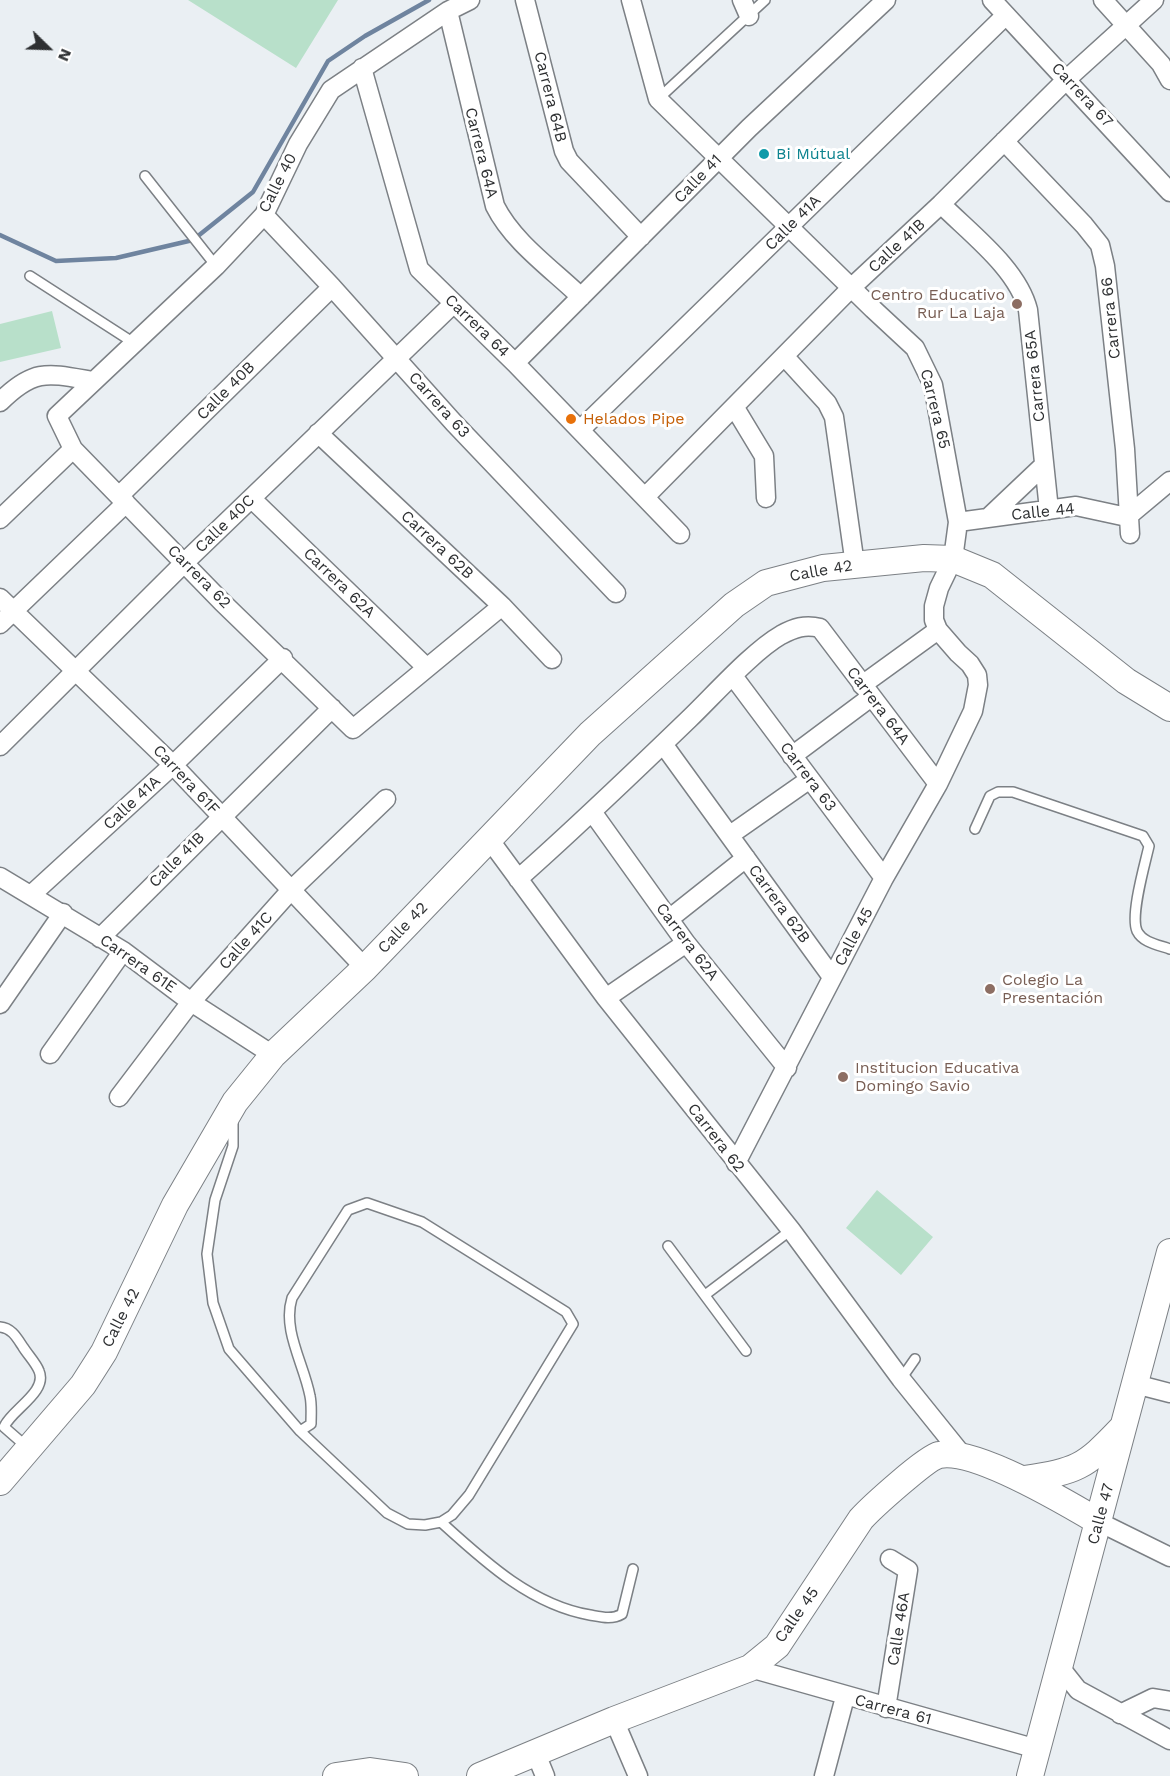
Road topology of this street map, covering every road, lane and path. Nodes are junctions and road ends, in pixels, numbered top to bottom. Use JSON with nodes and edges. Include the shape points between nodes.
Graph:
{"nodes":[{"id":1,"x":470,"y":0,"type":"edge"},
{"id":2,"x":525,"y":0,"type":"edge"},
{"id":3,"x":631,"y":0,"type":"edge"},
{"id":4,"x":765,"y":0,"type":"edge"},
{"id":5,"x":992,"y":0,"type":"edge"},
{"id":6,"x":1154,"y":0,"type":"edge"},
{"id":7,"x":1110,"y":2,"type":"edge"},
{"id":8,"x":876,"y":4,"type":"edge"},
{"id":9,"x":746,"y":8,"type":"edge"},
{"id":10,"x":448,"y":11,"type":"junction"},
{"id":11,"x":1006,"y":15,"type":"junction"},
{"id":12,"x":1126,"y":25,"type":"junction"},
{"id":13,"x":362,"y":68,"type":"junction"},
{"id":14,"x":1068,"y":78,"type":"junction"},
{"id":15,"x":1170,"y":80,"type":"edge"},
{"id":16,"x":658,"y":99,"type":"junction"},
{"id":17,"x":1004,"y":141,"type":"junction"},
{"id":18,"x":719,"y":157,"type":"junction"},
{"id":19,"x":145,"y":176,"type":"dead end"},
{"id":20,"x":1170,"y":192,"type":"edge"},
{"id":21,"x":941,"y":204,"type":"junction"},
{"id":22,"x":264,"y":215,"type":"junction"},
{"id":23,"x":789,"y":227,"type":"junction"},
{"id":24,"x":641,"y":237,"type":"junction"},
{"id":25,"x":211,"y":261,"type":"junction"},
{"id":26,"x":30,"y":276,"type":"dead end"},
{"id":27,"x":332,"y":286,"type":"junction"},
{"id":28,"x":852,"y":287,"type":"junction"},
{"id":29,"x":581,"y":297,"type":"junction"},
{"id":30,"x":453,"y":304,"type":"junction"},
{"id":31,"x":134,"y":343,"type":"junction"},
{"id":32,"x":396,"y":357,"type":"junction"},
{"id":33,"x":785,"y":357,"type":"junction"},
{"id":34,"x":515,"y":363,"type":"junction"},
{"id":35,"x":92,"y":381,"type":"junction"},
{"id":36,"x":0,"y":402,"type":"edge"},
{"id":37,"x":735,"y":408,"type":"junction"},
{"id":38,"x":57,"y":416,"type":"joint"},
{"id":39,"x":580,"y":430,"type":"junction"},
{"id":40,"x":318,"y":433,"type":"junction"},
{"id":41,"x":73,"y":449,"type":"junction"},
{"id":42,"x":1044,"y":465,"type":"junction"},
{"id":43,"x":1170,"y":481,"type":"edge"},
{"id":44,"x":645,"y":497,"type":"junction"},
{"id":45,"x":766,"y":498,"type":"dead end"},
{"id":46,"x":252,"y":499,"type":"junction"},
{"id":47,"x":123,"y":500,"type":"junction"},
{"id":48,"x":1049,"y":510,"type":"junction"},
{"id":49,"x":988,"y":518,"type":"junction"},
{"id":50,"x":0,"y":519,"type":"edge"},
{"id":51,"x":958,"y":522,"type":"junction"},
{"id":52,"x":1129,"y":525,"type":"junction"},
{"id":53,"x":680,"y":534,"type":"dead end"},
{"id":54,"x":953,"y":559,"type":"junction"},
{"id":55,"x":184,"y":563,"type":"junction"},
{"id":56,"x":855,"y":565,"type":"junction"},
{"id":57,"x":616,"y":593,"type":"dead end"},
{"id":58,"x":502,"y":606,"type":"junction"},
{"id":59,"x":4,"y":611,"type":"edge"},
{"id":60,"x":938,"y":630,"type":"junction"},
{"id":61,"x":282,"y":658,"type":"junction"},
{"id":62,"x":552,"y":659,"type":"dead end"},
{"id":63,"x":426,"y":667,"type":"junction"},
{"id":64,"x":76,"y":670,"type":"junction"},
{"id":65,"x":733,"y":676,"type":"junction"},
{"id":66,"x":866,"y":691,"type":"junction"},
{"id":67,"x":332,"y":708,"type":"junction"},
{"id":68,"x":1170,"y":708,"type":"edge"},
{"id":69,"x":663,"y":744,"type":"junction"},
{"id":70,"x":0,"y":746,"type":"edge"},
{"id":71,"x":792,"y":756,"type":"junction"},
{"id":72,"x":173,"y":765,"type":"junction"},
{"id":73,"x":810,"y":779,"type":"junction"},
{"id":74,"x":938,"y":784,"type":"junction"},
{"id":75,"x":386,"y":799,"type":"dead end"},
{"id":76,"x":592,"y":813,"type":"junction"},
{"id":77,"x":221,"y":817,"type":"junction"},
{"id":78,"x":975,"y":829,"type":"dead end"},
{"id":79,"x":730,"y":835,"type":"junction"},
{"id":80,"x":489,"y":839,"type":"junction"},
{"id":81,"x":746,"y":858,"type":"junction"},
{"id":82,"x":0,"y":877,"type":"edge"},
{"id":83,"x":884,"y":878,"type":"junction"},
{"id":84,"x":518,"y":879,"type":"junction"},
{"id":85,"x":291,"y":891,"type":"junction"},
{"id":86,"x":31,"y":895,"type":"junction"},
{"id":87,"x":63,"y":913,"type":"junction"},
{"id":88,"x":669,"y":919,"type":"junction"},
{"id":89,"x":100,"y":938,"type":"junction"},
{"id":90,"x":686,"y":943,"type":"junction"},
{"id":91,"x":1170,"y":949,"type":"edge"},
{"id":92,"x":123,"y":951,"type":"junction"},
{"id":93,"x":365,"y":968,"type":"junction"},
{"id":94,"x":832,"y":977,"type":"junction"},
{"id":95,"x":606,"y":998,"type":"junction"},
{"id":96,"x":191,"y":1002,"type":"junction"},
{"id":97,"x":0,"y":1004,"type":"edge"},
{"id":98,"x":50,"y":1054,"type":"dead end"},
{"id":99,"x":273,"y":1055,"type":"junction"},
{"id":100,"x":787,"y":1068,"type":"junction"},
{"id":101,"x":119,"y":1097,"type":"dead end"},
{"id":102,"x":235,"y":1102,"type":"junction"},
{"id":103,"x":736,"y":1163,"type":"junction"},
{"id":104,"x":791,"y":1230,"type":"junction"},
{"id":105,"x":668,"y":1246,"type":"dead end"},
{"id":106,"x":1170,"y":1252,"type":"edge"},
{"id":107,"x":705,"y":1295,"type":"junction"},
{"id":108,"x":0,"y":1327,"type":"edge"},
{"id":109,"x":746,"y":1351,"type":"dead end"},
{"id":110,"x":915,"y":1359,"type":"dead end"},
{"id":111,"x":901,"y":1378,"type":"junction"},
{"id":112,"x":1135,"y":1383,"type":"junction"},
{"id":113,"x":1170,"y":1393,"type":"edge"},
{"id":114,"x":1124,"y":1427,"type":"junction"},
{"id":115,"x":300,"y":1431,"type":"junction"},
{"id":116,"x":942,"y":1445,"type":"junction"},
{"id":117,"x":28,"y":1448,"type":"junction"},
{"id":118,"x":1024,"y":1479,"type":"junction"},
{"id":119,"x":0,"y":1482,"type":"edge"},
{"id":120,"x":441,"y":1522,"type":"junction"},
{"id":121,"x":1099,"y":1522,"type":"junction"},
{"id":122,"x":1170,"y":1557,"type":"edge"},
{"id":123,"x":890,"y":1559,"type":"dead end"},
{"id":124,"x":633,"y":1569,"type":"dead end"},
{"id":125,"x":750,"y":1668,"type":"junction"},
{"id":126,"x":1063,"y":1682,"type":"junction"},
{"id":127,"x":845,"y":1697,"type":"junction"},
{"id":128,"x":1170,"y":1701,"type":"edge"},
{"id":129,"x":886,"y":1708,"type":"junction"},
{"id":130,"x":1120,"y":1714,"type":"junction"},
{"id":131,"x":615,"y":1720,"type":"junction"},
{"id":132,"x":1170,"y":1740,"type":"edge"},
{"id":133,"x":1037,"y":1749,"type":"junction"},
{"id":134,"x":541,"y":1765,"type":"edge"},
{"id":135,"x":336,"y":1776,"type":"edge"},
{"id":136,"x":404,"y":1776,"type":"edge"},
{"id":137,"x":480,"y":1776,"type":"edge"},
{"id":138,"x":638,"y":1776,"type":"edge"},
{"id":139,"x":824,"y":1776,"type":"edge"},
{"id":140,"x":1030,"y":1776,"type":"edge"}],
"edges":[{"from":1,"to":10,"type":"street","name":"Calle 40"},
{"from":2,"to":24,"type":"street","name":"Carrera 64B","via":[[564,151]]},
{"from":3,"to":16,"type":"street"},
{"from":4,"to":9,"type":"lane"},
{"from":5,"to":11,"type":"street","name":"Carrera 67"},
{"from":6,"to":12,"type":"street","name":"Calle 41B"},
{"from":7,"to":12,"type":"street"},
{"from":8,"to":18,"type":"street","name":"Calle 41"},
{"from":9,"to":16,"type":"lane"},
{"from":10,"to":13,"type":"street","name":"Calle 40"},
{"from":10,"to":29,"type":"street","name":"Carrera 64A","via":[[501,219]]},
{"from":11,"to":14,"type":"street","name":"Carrera 67"},
{"from":11,"to":23,"type":"street","name":"Calle 41A"},
{"from":12,"to":14,"type":"street","name":"Calle 41B"},
{"from":12,"to":15,"type":"street"},
{"from":13,"to":22,"type":"street","name":"Calle 40","via":[[331,90],[298,144]]},
{"from":13,"to":30,"type":"street","name":"Carrera 64","via":[[419,269]]},
{"from":14,"to":17,"type":"street","name":"Calle 41B"},
{"from":14,"to":20,"type":"street","name":"Carrera 67"},
{"from":16,"to":18,"type":"street","name":"Carrera 65"},
{"from":17,"to":21,"type":"street","name":"Calle 41B"},
{"from":17,"to":52,"type":"street","name":"Carrera 66","via":[[1100,245],[1125,449]]},
{"from":18,"to":23,"type":"street","name":"Carrera 65"},
{"from":18,"to":24,"type":"street","name":"Calle 41"},
{"from":19,"to":25,"type":"lane"},
{"from":21,"to":28,"type":"street","name":"Calle 41B"},
{"from":21,"to":42,"type":"street","name":"Carrera 65A","via":[[1024,292]]},
{"from":22,"to":25,"type":"street","name":"Calle 40"},
{"from":22,"to":27,"type":"street","name":"Carrera 63"},
{"from":23,"to":28,"type":"street","name":"Carrera 65"},
{"from":23,"to":39,"type":"street","name":"Calle 41A"},
{"from":24,"to":29,"type":"street","name":"Calle 41"},
{"from":25,"to":31,"type":"street","name":"Calle 40"},
{"from":26,"to":31,"type":"lane"},
{"from":27,"to":32,"type":"street","name":"Carrera 63"},
{"from":27,"to":47,"type":"street","name":"Calle 40B"},
{"from":28,"to":33,"type":"street","name":"Calle 41B"},
{"from":28,"to":51,"type":"street","name":"Carrera 65","via":[[903,335],[923,360],[939,413]]},
{"from":29,"to":34,"type":"street","name":"Calle 41"},
{"from":30,"to":32,"type":"street","name":"Calle 40C"},
{"from":30,"to":34,"type":"street","name":"Carrera 64"},
{"from":31,"to":35,"type":"street","name":"Calle 40"},
{"from":32,"to":40,"type":"street","name":"Calle 40C"},
{"from":32,"to":57,"type":"street","name":"Carrera 63"},
{"from":33,"to":37,"type":"street","name":"Calle 41B"},
{"from":33,"to":56,"type":"street","via":[[828,403],[834,417]]},
{"from":34,"to":39,"type":"street","name":"Carrera 64"},
{"from":35,"to":36,"type":"street","via":[[46,375],[20,382]]},
{"from":35,"to":38,"type":"street","name":"Calle 40"},
{"from":37,"to":44,"type":"street","name":"Calle 41B"},
{"from":37,"to":45,"type":"street","via":[[764,456]]},
{"from":38,"to":41,"type":"street","name":"Carrera 62"},
{"from":39,"to":44,"type":"street","name":"Carrera 64"},
{"from":40,"to":46,"type":"street","name":"Calle 40C"},
{"from":40,"to":58,"type":"street","name":"Carrera 62B"},
{"from":41,"to":47,"type":"street","name":"Carrera 62"},
{"from":41,"to":50,"type":"street"},
{"from":42,"to":48,"type":"street","name":"Carrera 65A"},
{"from":42,"to":49,"type":"street"},
{"from":43,"to":52,"type":"street"},
{"from":44,"to":53,"type":"street","name":"Carrera 64"},
{"from":46,"to":55,"type":"street","name":"Calle 40C"},
{"from":46,"to":63,"type":"street","name":"Carrera 62A"},
{"from":47,"to":55,"type":"street","name":"Carrera 62"},
{"from":47,"to":59,"type":"street","name":"Calle 40B"},
{"from":48,"to":49,"type":"street","name":"Calle 44"},
{"from":48,"to":52,"type":"street","name":"Calle 44","via":[[1076,506]]},
{"from":49,"to":51,"type":"street","name":"Calle 44"},
{"from":51,"to":54,"type":"street","name":"Carrera 65"},
{"from":54,"to":56,"type":"street","name":"Calle 42"},
{"from":54,"to":60,"type":"street","via":[[934,606]]},
{"from":54,"to":68,"type":"street","via":[[992,575],[1126,681]]},
{"from":55,"to":61,"type":"street","name":"Carrera 62"},
{"from":55,"to":64,"type":"street","name":"Calle 40C"},
{"from":56,"to":80,"type":"street","name":"Calle 42","via":[[796,573],[766,583],[734,605],[590,734]]},
{"from":58,"to":62,"type":"street","name":"Carrera 62B"},
{"from":58,"to":63,"type":"street"},
{"from":59,"to":64,"type":"street","name":"Carrera 61F"},
{"from":60,"to":66,"type":"street"},
{"from":60,"to":74,"type":"street","name":"Calle 45","via":[[970,664],[978,686],[973,711]]},
{"from":61,"to":67,"type":"street","name":"Carrera 62"},
{"from":61,"to":72,"type":"street","name":"Calle 41A"},
{"from":63,"to":67,"type":"street","name":"Carrera 62","via":[[353,729]]},
{"from":64,"to":70,"type":"street","name":"Calle 40C"},
{"from":64,"to":72,"type":"street","name":"Carrera 61F"},
{"from":65,"to":66,"type":"street","name":"Carrera 64A","via":[[779,636],[808,625],[820,628]]},
{"from":65,"to":69,"type":"street"},
{"from":65,"to":71,"type":"street","name":"Carrera 63"},
{"from":66,"to":71,"type":"street"},
{"from":66,"to":74,"type":"street","name":"Carrera 64A"},
{"from":67,"to":77,"type":"street","name":"Calle 41B"},
{"from":69,"to":76,"type":"street"},
{"from":69,"to":79,"type":"street","name":"Carrera 62B"},
{"from":71,"to":73,"type":"street","name":"Carrera 63"},
{"from":72,"to":77,"type":"street","name":"Carrera 61F"},
{"from":72,"to":86,"type":"street","name":"Calle 41A"},
{"from":73,"to":79,"type":"street"},
{"from":73,"to":83,"type":"street","name":"Carrera 63"},
{"from":74,"to":83,"type":"street","name":"Calle 45"},
{"from":75,"to":85,"type":"street","name":"Calle 41C"},
{"from":76,"to":84,"type":"street"},
{"from":76,"to":88,"type":"street","name":"Carrera 62A"},
{"from":77,"to":85,"type":"street","name":"Carrera 61F"},
{"from":77,"to":89,"type":"street","name":"Calle 41B"},
{"from":78,"to":91,"type":"lane","via":[[990,796],[1013,792],[1143,836],[1149,846],[1135,919],[1137,932],[1147,941]]},
{"from":79,"to":81,"type":"street","name":"Carrera 62B"},
{"from":80,"to":84,"type":"street","name":"Carrera 62"},
{"from":80,"to":93,"type":"street","name":"Calle 42","via":[[419,920]]},
{"from":81,"to":88,"type":"street"},
{"from":81,"to":94,"type":"street","name":"Carrera 62B"},
{"from":82,"to":86,"type":"street","name":"Carrera 61E"},
{"from":83,"to":94,"type":"street","name":"Calle 45"},
{"from":84,"to":95,"type":"street","name":"Carrera 62"},
{"from":85,"to":93,"type":"street","name":"Carrera 61F"},
{"from":85,"to":96,"type":"street","name":"Calle 41C"},
{"from":86,"to":87,"type":"street","name":"Carrera 61E"},
{"from":87,"to":89,"type":"street","name":"Carrera 61E"},
{"from":87,"to":97,"type":"street"},
{"from":88,"to":90,"type":"street","name":"Carrera 62A"},
{"from":89,"to":92,"type":"street","name":"Carrera 61E"},
{"from":90,"to":95,"type":"street"},
{"from":90,"to":100,"type":"street","name":"Carrera 62A"},
{"from":92,"to":96,"type":"street","name":"Carrera 61E"},
{"from":92,"to":98,"type":"street"},
{"from":93,"to":99,"type":"street","name":"Calle 42"},
{"from":94,"to":100,"type":"street","name":"Calle 45"},
{"from":95,"to":103,"type":"street","name":"Carrera 62"},
{"from":96,"to":99,"type":"street","name":"Carrera 61E"},
{"from":96,"to":101,"type":"street","name":"Calle 41C"},
{"from":99,"to":102,"type":"street","name":"Calle 42"},
{"from":100,"to":103,"type":"street","name":"Calle 45"},
{"from":102,"to":115,"type":"lane","via":[[233,1146],[215,1200],[207,1254],[213,1303],[230,1349]]},
{"from":102,"to":117,"type":"street","name":"Calle 42","via":[[175,1205],[104,1352],[82,1385]]},
{"from":103,"to":104,"type":"street","name":"Carrera 62"},
{"from":104,"to":107,"type":"lane"},
{"from":104,"to":111,"type":"street","name":"Carrera 62"},
{"from":105,"to":107,"type":"lane"},
{"from":106,"to":112,"type":"street","name":"Calle 47"},
{"from":107,"to":109,"type":"lane"},
{"from":108,"to":117,"type":"lane","via":[[15,1334],[40,1372],[35,1392],[4,1427]]},
{"from":110,"to":111,"type":"lane"},
{"from":111,"to":116,"type":"street","name":"Carrera 62"},
{"from":112,"to":113,"type":"street"},
{"from":112,"to":114,"type":"street","name":"Calle 47"},
{"from":114,"to":118,"type":"street","via":[[1094,1458],[1066,1473]]},
{"from":114,"to":121,"type":"street","name":"Calle 47"},
{"from":115,"to":120,"type":"lane","via":[[387,1513],[408,1524]]},
{"from":115,"to":120,"type":"lane","via":[[310,1424],[311,1398],[288,1311],[292,1298],[348,1210],[357,1205],[367,1203],[422,1222],[566,1312],[573,1324],[469,1495]]},
{"from":116,"to":118,"type":"street"},
{"from":116,"to":125,"type":"street","name":"Calle 45","via":[[868,1512],[777,1646]]},
{"from":117,"to":119,"type":"street","name":"Calle 42"},
{"from":118,"to":121,"type":"street"},
{"from":120,"to":124,"type":"lane","via":[[502,1574],[571,1612],[606,1618],[622,1614]]},
{"from":121,"to":122,"type":"street"},
{"from":121,"to":126,"type":"street","name":"Calle 47"},
{"from":123,"to":129,"type":"street","name":"Calle 46A","via":[[908,1570]]},
{"from":125,"to":127,"type":"street","name":"Carrera 61"},
{"from":125,"to":131,"type":"street","name":"Calle 45"},
{"from":126,"to":130,"type":"street"},
{"from":126,"to":133,"type":"street","name":"Calle 47"},
{"from":127,"to":129,"type":"street","name":"Carrera 61"},
{"from":127,"to":139,"type":"street"},
{"from":128,"to":130,"type":"street","via":[[1154,1698]]},
{"from":129,"to":133,"type":"street","name":"Carrera 61"},
{"from":130,"to":132,"type":"street"},
{"from":131,"to":134,"type":"street","name":"Calle 45"},
{"from":131,"to":138,"type":"street"},
{"from":133,"to":140,"type":"street","name":"Calle 47"},
{"from":134,"to":137,"type":"street","name":"Calle 45"},
{"from":135,"to":136,"type":"street","via":[[370,1771]]}]}
